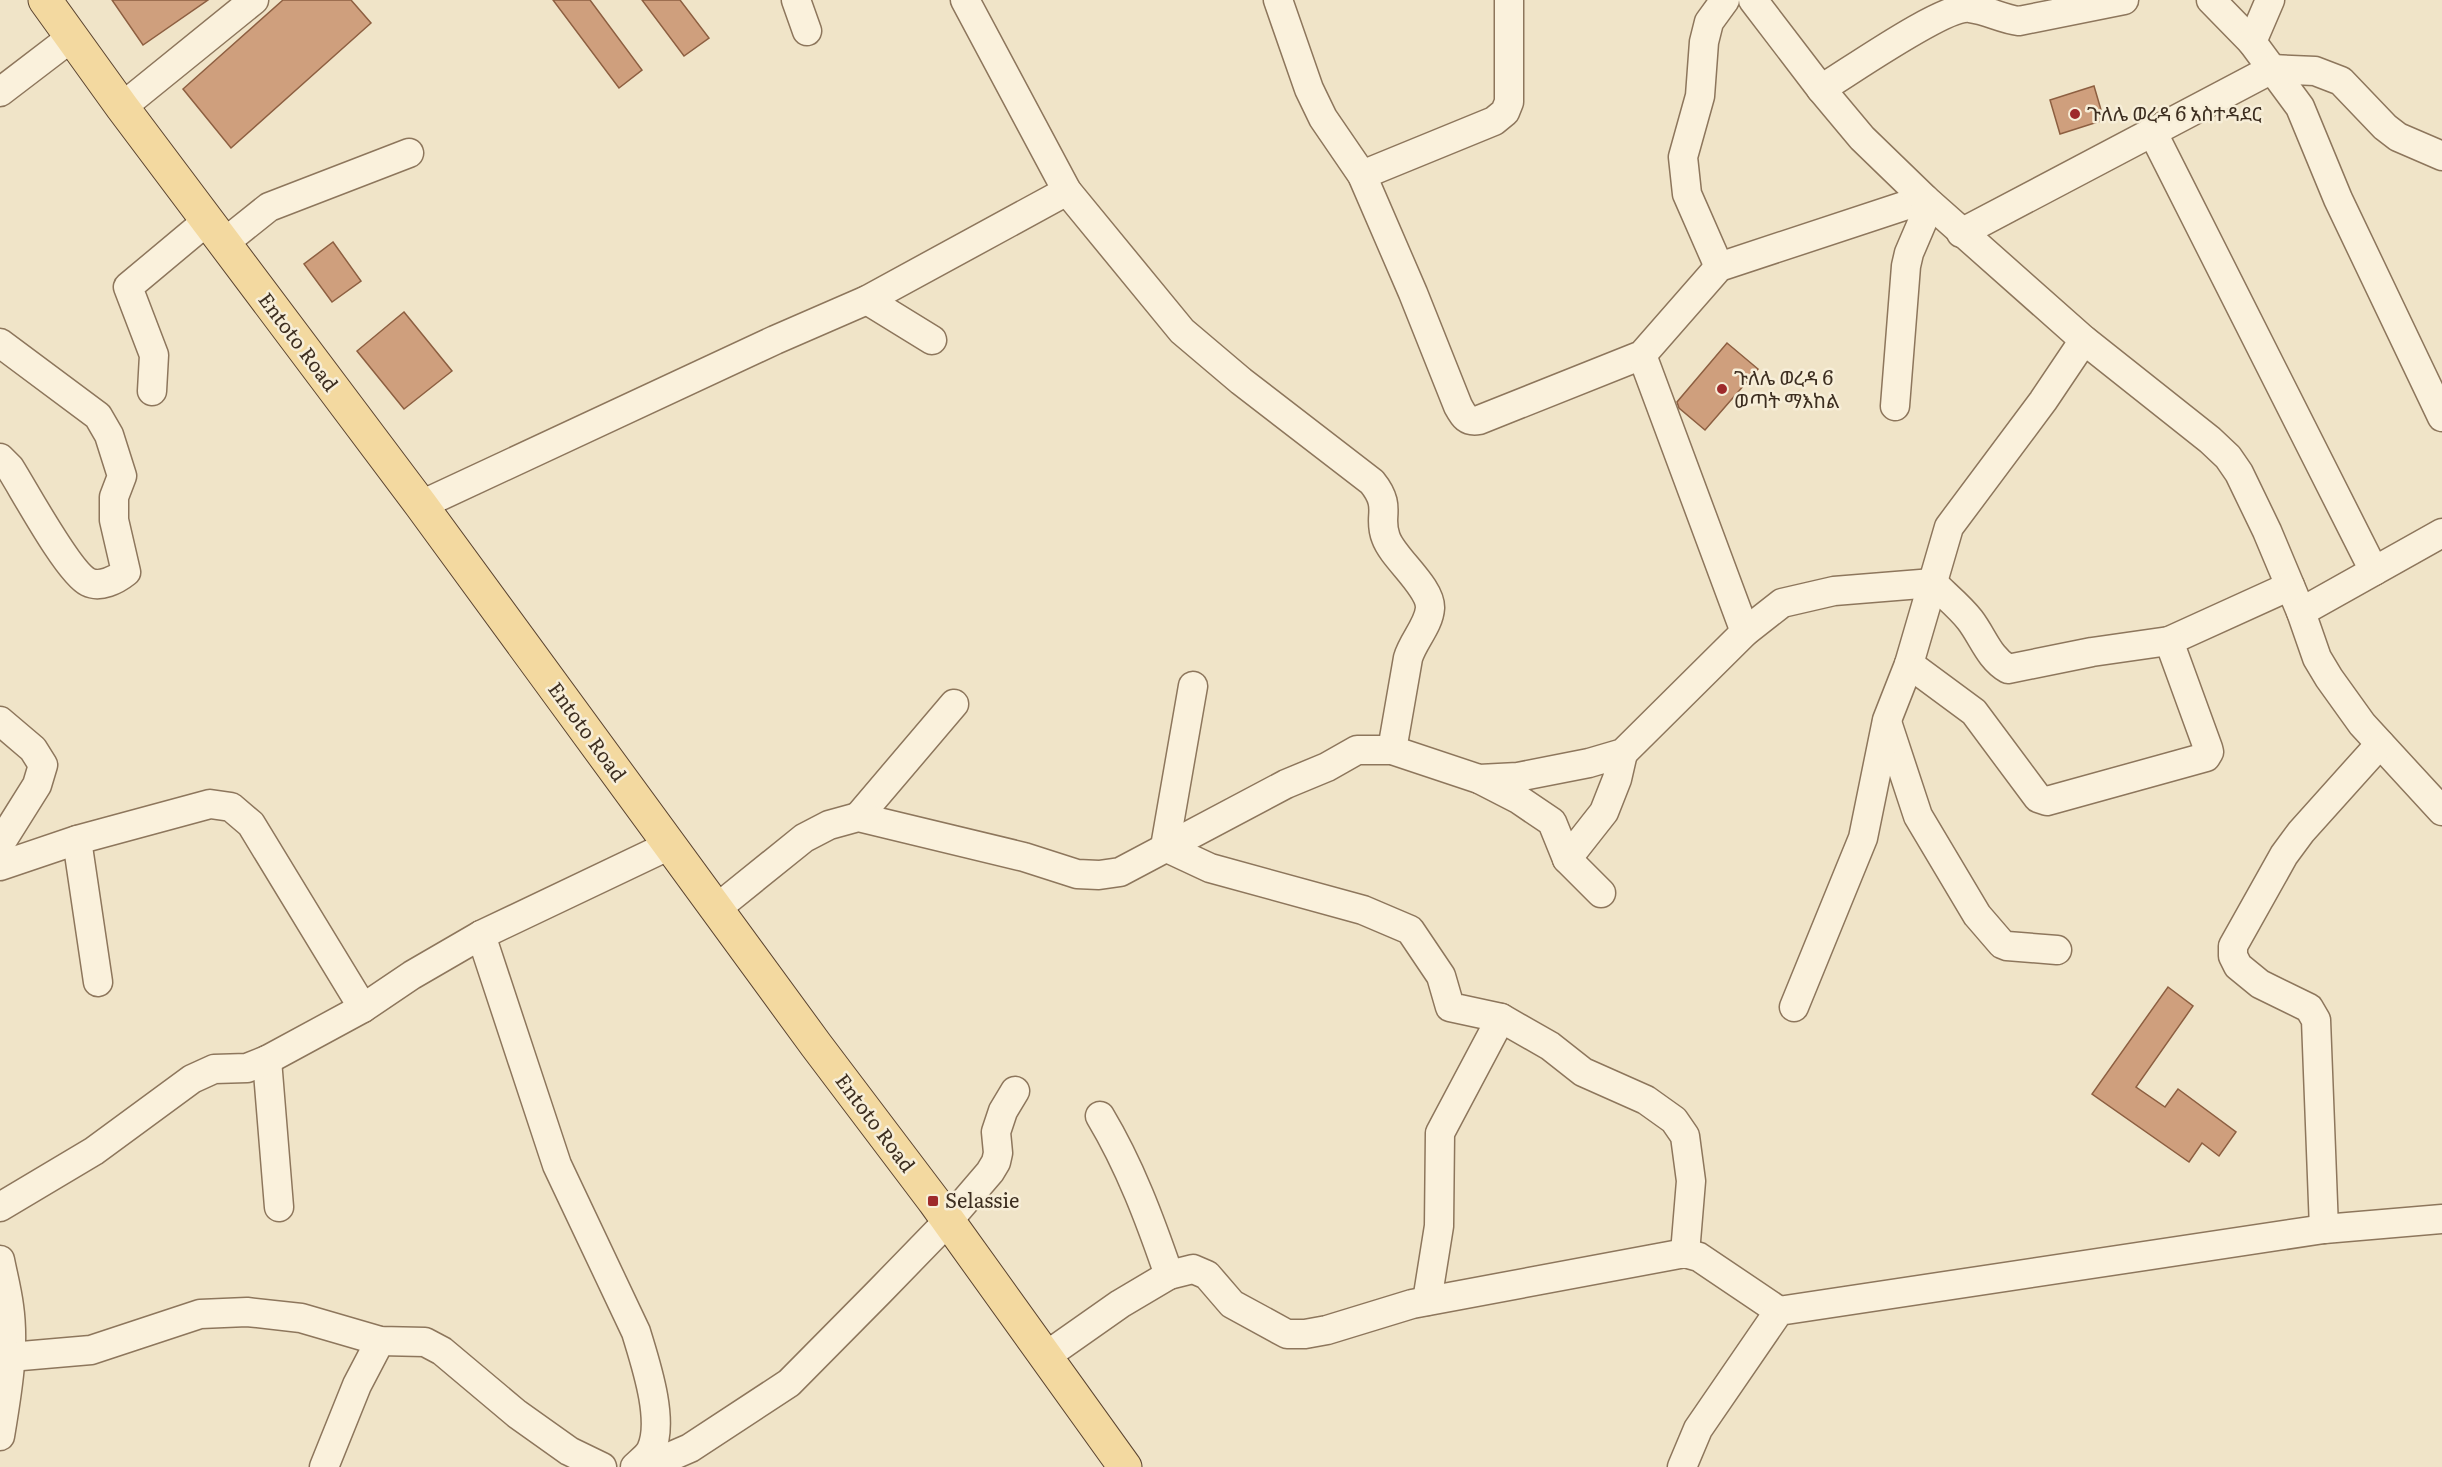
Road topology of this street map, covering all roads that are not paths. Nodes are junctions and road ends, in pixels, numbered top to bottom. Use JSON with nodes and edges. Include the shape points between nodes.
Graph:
{"nodes":[{"id":1,"x":45,"y":0,"type":"edge"},
{"id":2,"x":254,"y":0,"type":"edge"},
{"id":3,"x":796,"y":0,"type":"edge"},
{"id":4,"x":965,"y":0,"type":"edge"},
{"id":5,"x":1278,"y":0,"type":"edge"},
{"id":6,"x":1509,"y":0,"type":"edge"},
{"id":7,"x":1725,"y":0,"type":"edge"},
{"id":8,"x":1753,"y":0,"type":"edge"},
{"id":9,"x":2124,"y":0,"type":"edge"},
{"id":10,"x":2211,"y":0,"type":"edge"},
{"id":11,"x":2270,"y":0,"type":"edge"},
{"id":12,"x":807,"y":31,"type":"dead end"},
{"id":13,"x":72,"y":37,"type":"junction"},
{"id":14,"x":2252,"y":42,"type":"junction"},
{"id":15,"x":2272,"y":69,"type":"junction"},
{"id":16,"x":1821,"y":89,"type":"junction"},
{"id":17,"x":0,"y":92,"type":"edge"},
{"id":18,"x":122,"y":107,"type":"junction"},
{"id":19,"x":2152,"y":131,"type":"junction"},
{"id":20,"x":409,"y":153,"type":"dead end"},
{"id":21,"x":2442,"y":156,"type":"edge"},
{"id":22,"x":1362,"y":175,"type":"junction"},
{"id":23,"x":1067,"y":191,"type":"junction"},
{"id":24,"x":1928,"y":202,"type":"junction"},
{"id":25,"x":215,"y":232,"type":"junction"},
{"id":26,"x":1961,"y":233,"type":"junction"},
{"id":27,"x":1719,"y":267,"type":"junction"},
{"id":28,"x":867,"y":300,"type":"junction"},
{"id":29,"x":932,"y":340,"type":"dead end"},
{"id":30,"x":2084,"y":340,"type":"junction"},
{"id":31,"x":0,"y":343,"type":"edge"},
{"id":32,"x":1642,"y":355,"type":"junction"},
{"id":33,"x":152,"y":391,"type":"dead end"},
{"id":34,"x":1895,"y":406,"type":"dead end"},
{"id":35,"x":2442,"y":417,"type":"edge"},
{"id":36,"x":3,"y":468,"type":"edge"},
{"id":37,"x":421,"y":505,"type":"junction"},
{"id":38,"x":2442,"y":532,"type":"edge"},
{"id":39,"x":2374,"y":571,"type":"junction"},
{"id":40,"x":1933,"y":583,"type":"junction"},
{"id":41,"x":2290,"y":586,"type":"junction"},
{"id":42,"x":2301,"y":612,"type":"junction"},
{"id":43,"x":1745,"y":632,"type":"junction"},
{"id":44,"x":2169,"y":641,"type":"junction"},
{"id":45,"x":1909,"y":664,"type":"junction"},
{"id":46,"x":1193,"y":686,"type":"dead end"},
{"id":47,"x":954,"y":704,"type":"dead end"},
{"id":48,"x":1887,"y":720,"type":"junction"},
{"id":49,"x":0,"y":721,"type":"edge"},
{"id":50,"x":2380,"y":744,"type":"junction"},
{"id":51,"x":1392,"y":750,"type":"junction"},
{"id":52,"x":1623,"y":753,"type":"junction"},
{"id":53,"x":1479,"y":779,"type":"junction"},
{"id":54,"x":2442,"y":811,"type":"edge"},
{"id":55,"x":858,"y":817,"type":"junction"},
{"id":56,"x":76,"y":840,"type":"junction"},
{"id":57,"x":0,"y":844,"type":"edge"},
{"id":58,"x":670,"y":845,"type":"junction"},
{"id":59,"x":1165,"y":847,"type":"junction"},
{"id":60,"x":1567,"y":859,"type":"junction"},
{"id":61,"x":0,"y":866,"type":"edge"},
{"id":62,"x":1601,"y":893,"type":"dead end"},
{"id":63,"x":716,"y":909,"type":"junction"},
{"id":64,"x":481,"y":935,"type":"junction"},
{"id":65,"x":2057,"y":950,"type":"dead end"},
{"id":66,"x":98,"y":982,"type":"dead end"},
{"id":67,"x":1794,"y":1007,"type":"dead end"},
{"id":68,"x":363,"y":1008,"type":"junction"},
{"id":69,"x":1501,"y":1017,"type":"junction"},
{"id":70,"x":267,"y":1060,"type":"junction"},
{"id":71,"x":1015,"y":1091,"type":"dead end"},
{"id":72,"x":1100,"y":1116,"type":"dead end"},
{"id":73,"x":0,"y":1207,"type":"edge"},
{"id":74,"x":279,"y":1207,"type":"dead end"},
{"id":75,"x":2442,"y":1219,"type":"edge"},
{"id":76,"x":948,"y":1221,"type":"junction"},
{"id":77,"x":2324,"y":1230,"type":"junction"},
{"id":78,"x":1685,"y":1253,"type":"junction"},
{"id":79,"x":0,"y":1260,"type":"edge"},
{"id":80,"x":1169,"y":1275,"type":"junction"},
{"id":81,"x":1427,"y":1301,"type":"junction"},
{"id":82,"x":1779,"y":1311,"type":"junction"},
{"id":83,"x":380,"y":1341,"type":"junction"},
{"id":84,"x":1046,"y":1356,"type":"junction"},
{"id":85,"x":10,"y":1357,"type":"junction"},
{"id":86,"x":0,"y":1436,"type":"edge"},
{"id":87,"x":330,"y":1466,"type":"edge"},
{"id":88,"x":602,"y":1467,"type":"edge"},
{"id":89,"x":635,"y":1467,"type":"edge"},
{"id":90,"x":646,"y":1467,"type":"edge"},
{"id":91,"x":1125,"y":1467,"type":"edge"},
{"id":92,"x":1682,"y":1467,"type":"edge"}],
"edges":[{"from":1,"to":13,"type":"main road","name":"Entoto Road"},
{"from":2,"to":18,"type":"street"},
{"from":3,"to":12,"type":"street"},
{"from":4,"to":23,"type":"street"},
{"from":5,"to":22,"type":"street","via":[[1309,89],[1323,118]]},
{"from":6,"to":22,"type":"street","via":[[1509,102],[1505,112],[1494,121]]},
{"from":7,"to":27,"type":"street","via":[[1709,22],[1700,96],[1683,157],[1687,194]]},
{"from":8,"to":16,"type":"street"},
{"from":9,"to":16,"type":"street","via":[[2019,21],[1971,8],[1951,12]]},
{"from":10,"to":14,"type":"street"},
{"from":11,"to":14,"type":"street"},
{"from":13,"to":17,"type":"street"},
{"from":13,"to":18,"type":"main road","name":"Entoto Road"},
{"from":14,"to":15,"type":"street"},
{"from":15,"to":19,"type":"street"},
{"from":15,"to":21,"type":"street","via":[[2315,71],[2341,81],[2398,137]]},
{"from":15,"to":35,"type":"street","via":[[2300,108],[2338,199]]},
{"from":16,"to":24,"type":"street","via":[[1862,138]]},
{"from":18,"to":25,"type":"main road","name":"Entoto Road"},
{"from":19,"to":26,"type":"street"},
{"from":19,"to":39,"type":"street"},
{"from":20,"to":25,"type":"street"},
{"from":22,"to":32,"type":"street","via":[[1464,417],[1479,420]]},
{"from":23,"to":28,"type":"street"},
{"from":23,"to":51,"type":"street","via":[[1182,331],[1380,491],[1386,539],[1421,587],[1430,607],[1408,658]]},
{"from":24,"to":26,"type":"street"},
{"from":24,"to":27,"type":"street"},
{"from":24,"to":34,"type":"street","via":[[1906,266]]},
{"from":25,"to":33,"type":"street","via":[[128,286],[154,355]]},
{"from":25,"to":37,"type":"main road","name":"Entoto Road"},
{"from":26,"to":30,"type":"street"},
{"from":27,"to":32,"type":"street"},
{"from":28,"to":29,"type":"street"},
{"from":28,"to":37,"type":"street"},
{"from":30,"to":40,"type":"street","via":[[1949,527]]},
{"from":30,"to":41,"type":"street","via":[[2228,457]]},
{"from":31,"to":36,"type":"street","via":[[93,411],[110,435],[122,476],[114,497],[114,520],[126,572],[99,585],[87,582]]},
{"from":32,"to":43,"type":"street"},
{"from":37,"to":58,"type":"main road","name":"Entoto Road"},
{"from":38,"to":39,"type":"street"},
{"from":39,"to":42,"type":"street"},
{"from":40,"to":43,"type":"street","via":[[1834,591],[1782,603]]},
{"from":40,"to":44,"type":"street","via":[[1969,619],[1999,664],[2008,669]]},
{"from":40,"to":45,"type":"street"},
{"from":41,"to":42,"type":"street"},
{"from":41,"to":44,"type":"street"},
{"from":42,"to":50,"type":"street","via":[[2317,658]]},
{"from":43,"to":52,"type":"street"},
{"from":44,"to":45,"type":"street","via":[[2208,748],[2206,757],[2047,801],[2038,798],[1974,712]]},
{"from":45,"to":48,"type":"street"},
{"from":46,"to":59,"type":"street"},
{"from":47,"to":55,"type":"street"},
{"from":48,"to":65,"type":"street","via":[[1918,816],[1977,915],[2002,944]]},
{"from":48,"to":67,"type":"street","via":[[1863,838]]},
{"from":49,"to":57,"type":"street","via":[[33,749],[43,765],[37,785]]},
{"from":50,"to":54,"type":"street"},
{"from":50,"to":77,"type":"street","via":[[2301,831],[2233,946],[2238,966],[2260,984],[2309,1008],[2316,1020]]},
{"from":51,"to":53,"type":"street"},
{"from":51,"to":59,"type":"street","via":[[1357,750]]},
{"from":52,"to":53,"type":"street","via":[[1518,777]]},
{"from":52,"to":60,"type":"street","via":[[1604,812]]},
{"from":53,"to":60,"type":"street","via":[[1552,822]]},
{"from":55,"to":59,"type":"street","via":[[1024,857],[1077,874],[1120,872]]},
{"from":55,"to":63,"type":"street","via":[[829,825],[804,838]]},
{"from":56,"to":61,"type":"street"},
{"from":56,"to":66,"type":"street"},
{"from":56,"to":68,"type":"street","via":[[210,804],[231,807],[251,824]]},
{"from":58,"to":63,"type":"main road","name":"Entoto Road"},
{"from":58,"to":64,"type":"street"},
{"from":59,"to":69,"type":"street","via":[[1210,868],[1363,910],[1410,930],[1441,976],[1450,1007]]},
{"from":60,"to":62,"type":"street"},
{"from":63,"to":76,"type":"main road","name":"Entoto Road"},
{"from":64,"to":68,"type":"street"},
{"from":64,"to":89,"type":"street","via":[[557,1165],[636,1332],[656,1413],[650,1452]]},
{"from":68,"to":70,"type":"street"},
{"from":69,"to":78,"type":"street","via":[[1550,1046],[1583,1072],[1646,1100],[1674,1120],[1685,1136],[1691,1181]]},
{"from":69,"to":81,"type":"street","via":[[1440,1133],[1439,1226]]},
{"from":70,"to":73,"type":"street","via":[[247,1068],[214,1069],[192,1079],[94,1151]]},
{"from":70,"to":74,"type":"street"},
{"from":71,"to":76,"type":"street","via":[[996,1132],[996,1162]]},
{"from":72,"to":80,"type":"street","via":[[1137,1189]]},
{"from":75,"to":77,"type":"street"},
{"from":76,"to":84,"type":"main road","name":"Entoto Road"},
{"from":76,"to":90,"type":"street","via":[[789,1383],[690,1448]]},
{"from":77,"to":82,"type":"street"},
{"from":78,"to":81,"type":"street"},
{"from":78,"to":82,"type":"street","via":[[1699,1257]]},
{"from":79,"to":85,"type":"street","via":[[10,1307]]},
{"from":80,"to":81,"type":"street","via":[[1193,1269],[1207,1275],[1232,1304],[1287,1334],[1327,1330]]},
{"from":80,"to":84,"type":"street"},
{"from":82,"to":92,"type":"street","via":[[1698,1429]]},
{"from":83,"to":85,"type":"street","via":[[301,1318],[247,1312],[200,1314],[91,1350]]},
{"from":83,"to":87,"type":"street","via":[[357,1385]]},
{"from":83,"to":88,"type":"street","via":[[425,1342],[442,1351],[568,1451]]},
{"from":84,"to":91,"type":"main road","name":"Entoto Road"},
{"from":85,"to":86,"type":"street"}]}
